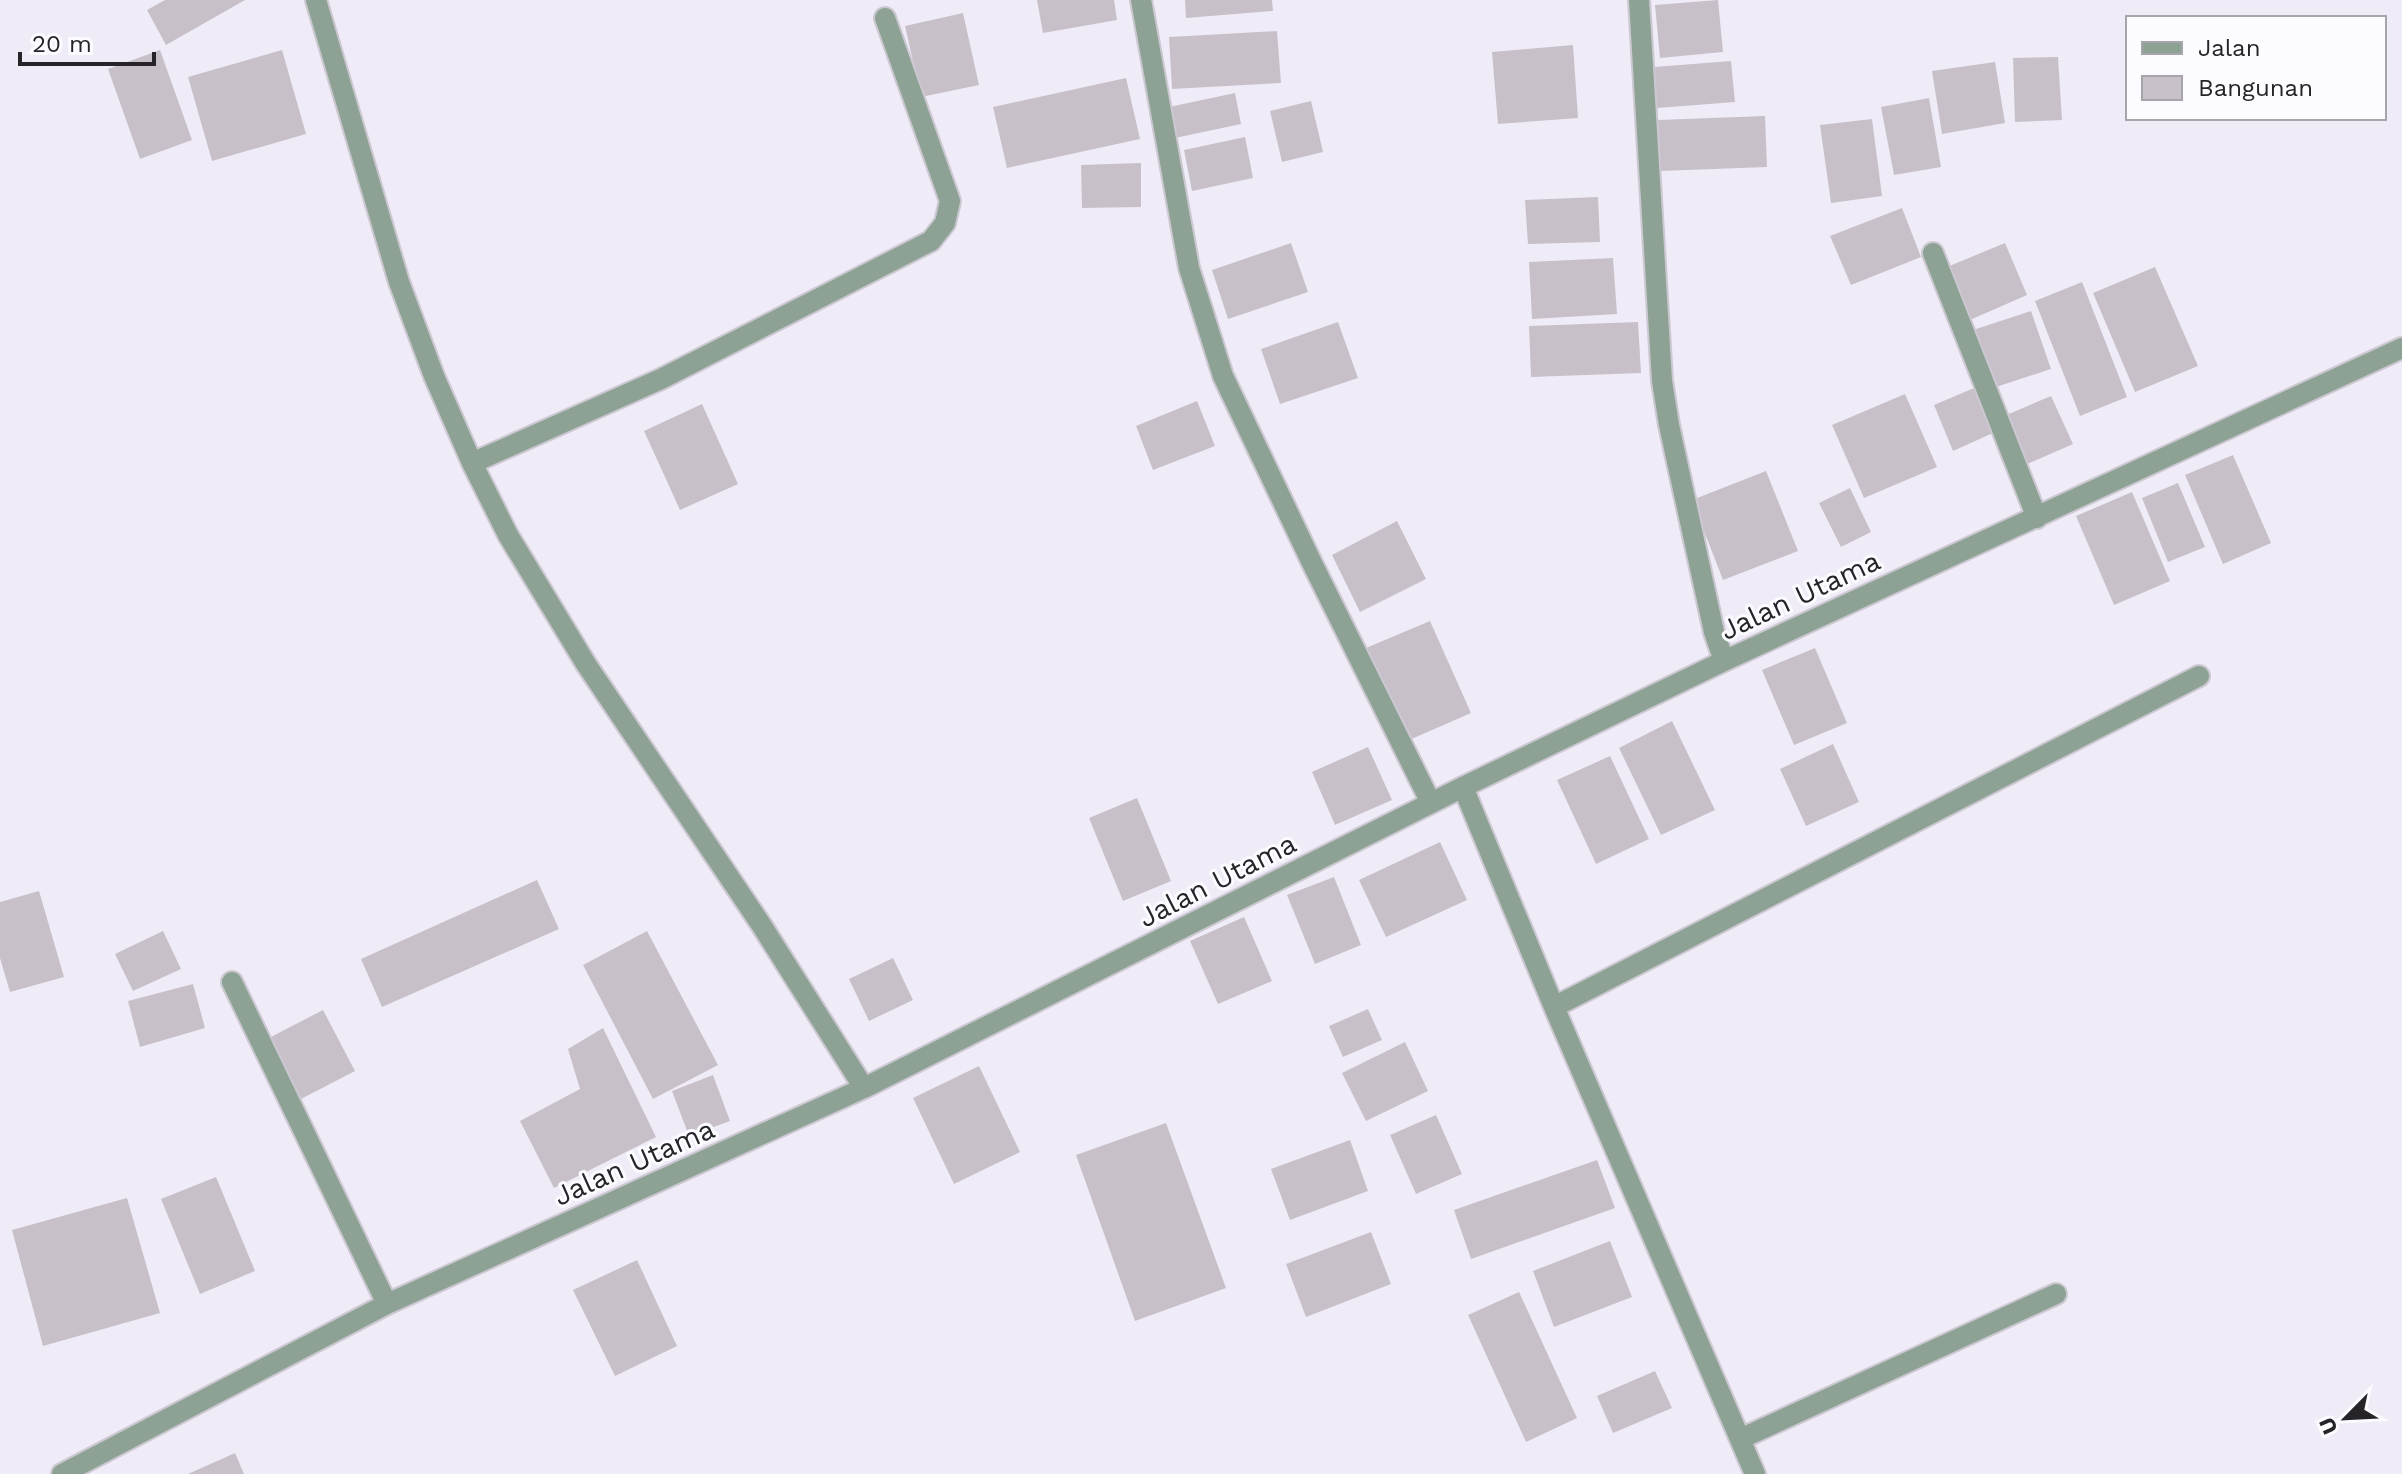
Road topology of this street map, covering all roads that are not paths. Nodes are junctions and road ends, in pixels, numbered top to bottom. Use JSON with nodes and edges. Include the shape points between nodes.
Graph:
{"nodes":[{"id":1,"x":316,"y":0,"type":"edge"},
{"id":2,"x":1141,"y":0,"type":"edge"},
{"id":3,"x":1639,"y":0,"type":"edge"},
{"id":4,"x":885,"y":18,"type":"dead end"},
{"id":5,"x":1933,"y":253,"type":"dead end"},
{"id":6,"x":2402,"y":348,"type":"edge"},
{"id":7,"x":472,"y":463,"type":"junction"},
{"id":8,"x":2037,"y":518,"type":"junction"},
{"id":9,"x":1724,"y":661,"type":"junction"},
{"id":10,"x":2199,"y":676,"type":"dead end"},
{"id":11,"x":1463,"y":787,"type":"junction"},
{"id":12,"x":1431,"y":803,"type":"junction"},
{"id":13,"x":232,"y":982,"type":"dead end"},
{"id":14,"x":1554,"y":1007,"type":"junction"},
{"id":15,"x":864,"y":1088,"type":"junction"},
{"id":16,"x":2056,"y":1294,"type":"dead end"},
{"id":17,"x":387,"y":1304,"type":"junction"},
{"id":18,"x":1740,"y":1439,"type":"junction"},
{"id":19,"x":62,"y":1474,"type":"edge"},
{"id":20,"x":1755,"y":1474,"type":"edge"}],
"edges":[{"from":1,"to":7,"type":"street","via":[[399,282]]},
{"from":2,"to":12,"type":"street","via":[[1189,268],[1223,376]]},
{"from":3,"to":9,"type":"street","via":[[1662,381]]},
{"from":4,"to":7,"type":"street","via":[[950,201],[945,223],[931,241],[661,379]]},
{"from":5,"to":8,"type":"street"},
{"from":6,"to":8,"type":"street","name":"Jalan Utama"},
{"from":7,"to":15,"type":"street","via":[[508,535],[586,664]]},
{"from":8,"to":9,"type":"street","name":"Jalan Utama"},
{"from":9,"to":11,"type":"street","name":"Jalan Utama"},
{"from":10,"to":14,"type":"street"},
{"from":11,"to":12,"type":"street","name":"Jalan Utama"},
{"from":11,"to":14,"type":"street"},
{"from":12,"to":15,"type":"street","name":"Jalan Utama"},
{"from":13,"to":17,"type":"street"},
{"from":14,"to":18,"type":"street"},
{"from":15,"to":17,"type":"street","name":"Jalan Utama"},
{"from":16,"to":18,"type":"street"},
{"from":17,"to":19,"type":"street","name":"Jalan Utama"},
{"from":18,"to":20,"type":"street"}]}
